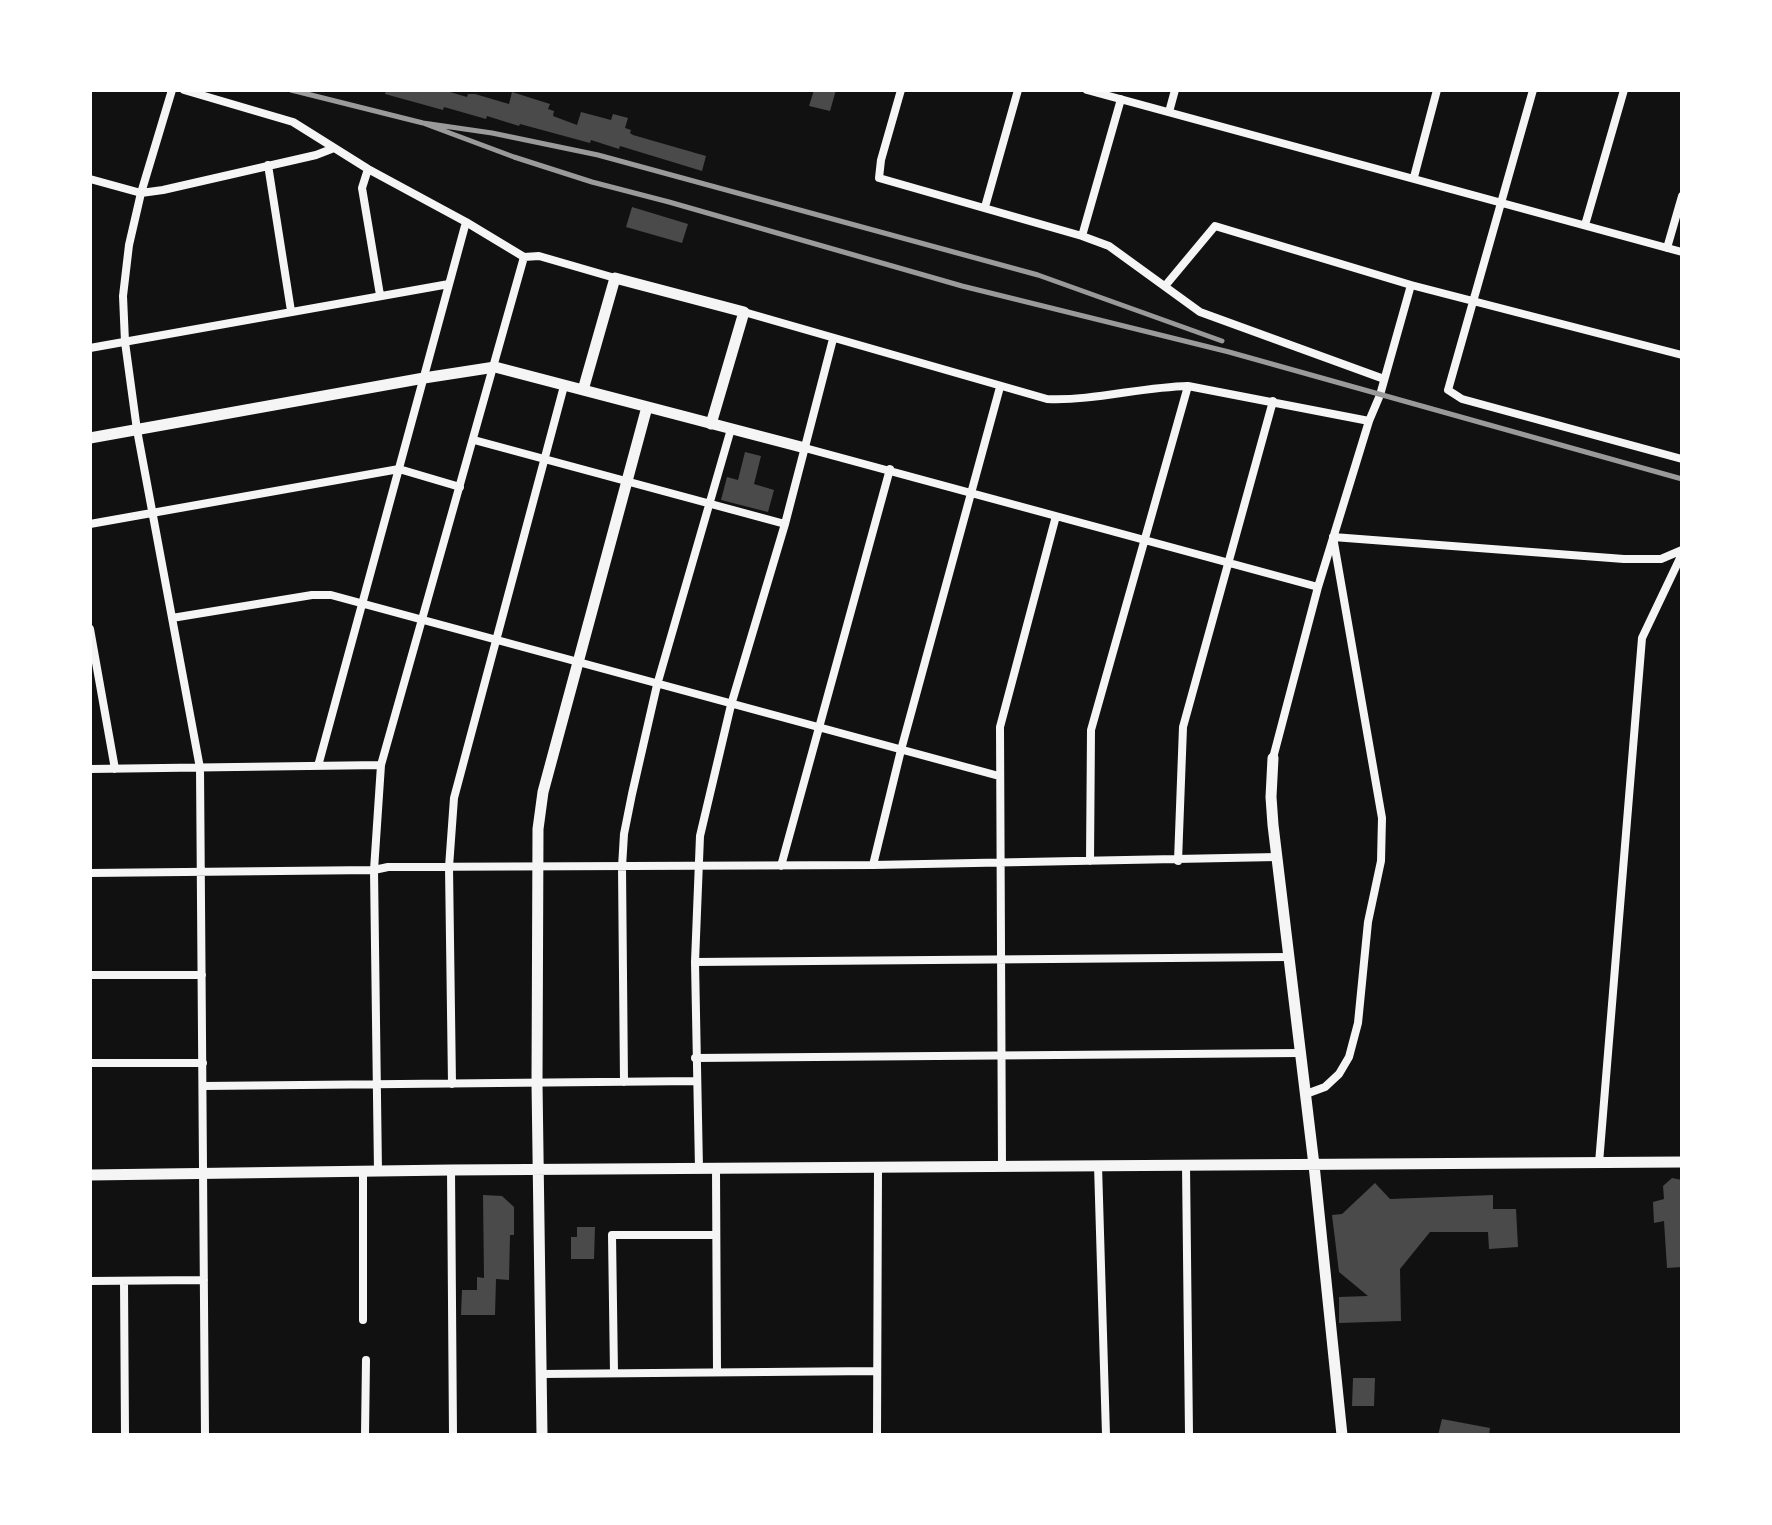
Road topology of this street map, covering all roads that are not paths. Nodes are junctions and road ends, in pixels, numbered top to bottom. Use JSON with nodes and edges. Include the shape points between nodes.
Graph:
{"nodes":[{"id":1,"x":172,"y":90,"type":"edge"},
{"id":2,"x":184,"y":90,"type":"edge"},
{"id":3,"x":901,"y":90,"type":"edge"},
{"id":4,"x":1018,"y":90,"type":"edge"},
{"id":5,"x":1087,"y":90,"type":"edge"},
{"id":6,"x":1175,"y":90,"type":"edge"},
{"id":7,"x":1437,"y":90,"type":"edge"},
{"id":8,"x":1533,"y":90,"type":"edge"},
{"id":9,"x":1624,"y":90,"type":"edge"},
{"id":10,"x":1121,"y":99,"type":"junction"},
{"id":11,"x":1169,"y":112,"type":"junction"},
{"id":12,"x":334,"y":148,"type":"junction"},
{"id":13,"x":268,"y":165,"type":"junction"},
{"id":14,"x":368,"y":169,"type":"junction"},
{"id":15,"x":1414,"y":177,"type":"junction"},
{"id":16,"x":90,"y":179,"type":"edge"},
{"id":17,"x":141,"y":193,"type":"junction"},
{"id":18,"x":1682,"y":196,"type":"edge"},
{"id":19,"x":1501,"y":201,"type":"junction"},
{"id":20,"x":985,"y":207,"type":"junction"},
{"id":21,"x":466,"y":222,"type":"junction"},
{"id":22,"x":1585,"y":225,"type":"junction"},
{"id":23,"x":1082,"y":236,"type":"junction"},
{"id":24,"x":1667,"y":248,"type":"junction"},
{"id":25,"x":1682,"y":252,"type":"edge"},
{"id":26,"x":524,"y":257,"type":"junction"},
{"id":27,"x":615,"y":278,"type":"junction"},
{"id":28,"x":449,"y":284,"type":"junction"},
{"id":29,"x":1411,"y":285,"type":"junction"},
{"id":30,"x":1165,"y":286,"type":"junction"},
{"id":31,"x":380,"y":295,"type":"junction"},
{"id":32,"x":1473,"y":302,"type":"junction"},
{"id":33,"x":291,"y":311,"type":"junction"},
{"id":34,"x":744,"y":312,"type":"junction"},
{"id":35,"x":833,"y":339,"type":"junction"},
{"id":36,"x":125,"y":342,"type":"junction"},
{"id":37,"x":90,"y":348,"type":"edge"},
{"id":38,"x":1682,"y":355,"type":"edge"},
{"id":39,"x":495,"y":367,"type":"junction"},
{"id":40,"x":424,"y":378,"type":"junction"},
{"id":41,"x":1384,"y":379,"type":"junction"},
{"id":42,"x":564,"y":386,"type":"junction"},
{"id":43,"x":1188,"y":386,"type":"junction"},
{"id":44,"x":1000,"y":387,"type":"junction"},
{"id":45,"x":583,"y":390,"type":"junction"},
{"id":46,"x":1273,"y":401,"type":"junction"},
{"id":47,"x":647,"y":407,"type":"junction"},
{"id":48,"x":1369,"y":421,"type":"junction"},
{"id":49,"x":711,"y":424,"type":"junction"},
{"id":50,"x":731,"y":429,"type":"junction"},
{"id":51,"x":137,"y":430,"type":"junction"},
{"id":52,"x":90,"y":438,"type":"edge"},
{"id":53,"x":474,"y":440,"type":"junction"},
{"id":54,"x":805,"y":448,"type":"junction"},
{"id":55,"x":1682,"y":459,"type":"edge"},
{"id":56,"x":545,"y":460,"type":"junction"},
{"id":57,"x":399,"y":469,"type":"junction"},
{"id":58,"x":890,"y":469,"type":"junction"},
{"id":59,"x":627,"y":482,"type":"junction"},
{"id":60,"x":460,"y":487,"type":"junction"},
{"id":61,"x":972,"y":492,"type":"junction"},
{"id":62,"x":710,"y":504,"type":"junction"},
{"id":63,"x":154,"y":511,"type":"junction"},
{"id":64,"x":1056,"y":516,"type":"junction"},
{"id":65,"x":90,"y":524,"type":"edge"},
{"id":66,"x":785,"y":524,"type":"junction"},
{"id":67,"x":1333,"y":537,"type":"junction"},
{"id":68,"x":1144,"y":540,"type":"junction"},
{"id":69,"x":1682,"y":552,"type":"edge"},
{"id":70,"x":1229,"y":562,"type":"junction"},
{"id":71,"x":1318,"y":587,"type":"junction"},
{"id":72,"x":362,"y":604,"type":"junction"},
{"id":73,"x":172,"y":618,"type":"junction"},
{"id":74,"x":422,"y":620,"type":"junction"},
{"id":75,"x":90,"y":629,"type":"edge"},
{"id":76,"x":496,"y":640,"type":"junction"},
{"id":77,"x":579,"y":663,"type":"junction"},
{"id":78,"x":657,"y":685,"type":"junction"},
{"id":79,"x":731,"y":705,"type":"junction"},
{"id":80,"x":819,"y":728,"type":"junction"},
{"id":81,"x":901,"y":750,"type":"junction"},
{"id":82,"x":1273,"y":758,"type":"joint"},
{"id":83,"x":381,"y":765,"type":"junction"},
{"id":84,"x":318,"y":766,"type":"junction"},
{"id":85,"x":200,"y":768,"type":"junction"},
{"id":86,"x":90,"y":769,"type":"edge"},
{"id":87,"x":115,"y":769,"type":"junction"},
{"id":88,"x":999,"y":776,"type":"junction"},
{"id":89,"x":1277,"y":857,"type":"junction"},
{"id":90,"x":1090,"y":861,"type":"junction"},
{"id":91,"x":1178,"y":861,"type":"junction"},
{"id":92,"x":1001,"y":863,"type":"junction"},
{"id":93,"x":873,"y":865,"type":"junction"},
{"id":94,"x":781,"y":866,"type":"junction"},
{"id":95,"x":449,"y":867,"type":"junction"},
{"id":96,"x":536,"y":867,"type":"junction"},
{"id":97,"x":622,"y":867,"type":"junction"},
{"id":98,"x":697,"y":867,"type":"junction"},
{"id":99,"x":374,"y":870,"type":"junction"},
{"id":100,"x":201,"y":872,"type":"junction"},
{"id":101,"x":90,"y":873,"type":"edge"},
{"id":102,"x":1288,"y":957,"type":"junction"},
{"id":103,"x":1002,"y":960,"type":"junction"},
{"id":104,"x":695,"y":962,"type":"junction"},
{"id":105,"x":90,"y":975,"type":"edge"},
{"id":106,"x":202,"y":975,"type":"junction"},
{"id":107,"x":1299,"y":1053,"type":"junction"},
{"id":108,"x":1002,"y":1055,"type":"junction"},
{"id":109,"x":695,"y":1058,"type":"junction"},
{"id":110,"x":90,"y":1063,"type":"edge"},
{"id":111,"x":203,"y":1063,"type":"junction"},
{"id":112,"x":696,"y":1081,"type":"junction"},
{"id":113,"x":624,"y":1082,"type":"junction"},
{"id":114,"x":537,"y":1083,"type":"junction"},
{"id":115,"x":378,"y":1084,"type":"junction"},
{"id":116,"x":452,"y":1084,"type":"junction"},
{"id":117,"x":203,"y":1086,"type":"junction"},
{"id":118,"x":1306,"y":1094,"type":"junction"},
{"id":119,"x":1682,"y":1162,"type":"edge"},
{"id":120,"x":1599,"y":1163,"type":"junction"},
{"id":121,"x":1098,"y":1165,"type":"junction"},
{"id":122,"x":1186,"y":1165,"type":"junction"},
{"id":123,"x":1314,"y":1165,"type":"junction"},
{"id":124,"x":1002,"y":1166,"type":"junction"},
{"id":125,"x":878,"y":1167,"type":"junction"},
{"id":126,"x":716,"y":1168,"type":"junction"},
{"id":127,"x":699,"y":1169,"type":"junction"},
{"id":128,"x":451,"y":1170,"type":"junction"},
{"id":129,"x":539,"y":1170,"type":"junction"},
{"id":130,"x":363,"y":1172,"type":"junction"},
{"id":131,"x":378,"y":1172,"type":"junction"},
{"id":132,"x":90,"y":1175,"type":"edge"},
{"id":133,"x":203,"y":1175,"type":"junction"},
{"id":134,"x":716,"y":1235,"type":"junction"},
{"id":135,"x":204,"y":1280,"type":"junction"},
{"id":136,"x":90,"y":1281,"type":"edge"},
{"id":137,"x":124,"y":1281,"type":"junction"},
{"id":138,"x":363,"y":1320,"type":"dead end"},
{"id":139,"x":366,"y":1360,"type":"dead end"},
{"id":140,"x":877,"y":1371,"type":"junction"},
{"id":141,"x":717,"y":1372,"type":"junction"},
{"id":142,"x":614,"y":1373,"type":"junction"},
{"id":143,"x":542,"y":1374,"type":"junction"},
{"id":144,"x":125,"y":1435,"type":"edge"},
{"id":145,"x":205,"y":1435,"type":"edge"},
{"id":146,"x":365,"y":1435,"type":"edge"},
{"id":147,"x":453,"y":1435,"type":"edge"},
{"id":148,"x":542,"y":1435,"type":"edge"},
{"id":149,"x":877,"y":1435,"type":"edge"},
{"id":150,"x":1106,"y":1435,"type":"edge"},
{"id":151,"x":1189,"y":1435,"type":"edge"},
{"id":152,"x":1342,"y":1435,"type":"edge"}],
"edges":[{"from":1,"to":17,"type":"street"},
{"from":2,"to":12,"type":"street","via":[[293,122]]},
{"from":3,"to":20,"type":"street","via":[[879,178]]},
{"from":4,"to":20,"type":"street"},
{"from":5,"to":10,"type":"street"},
{"from":6,"to":11,"type":"street"},
{"from":7,"to":15,"type":"street"},
{"from":8,"to":19,"type":"street"},
{"from":9,"to":22,"type":"street"},
{"from":10,"to":11,"type":"street"},
{"from":10,"to":23,"type":"street"},
{"from":11,"to":15,"type":"street"},
{"from":12,"to":13,"type":"street"},
{"from":12,"to":14,"type":"street"},
{"from":13,"to":17,"type":"street"},
{"from":13,"to":33,"type":"street"},
{"from":14,"to":21,"type":"street"},
{"from":14,"to":31,"type":"street","via":[[362,188]]},
{"from":15,"to":19,"type":"street"},
{"from":16,"to":17,"type":"street"},
{"from":17,"to":36,"type":"street","via":[[123,296]]},
{"from":18,"to":24,"type":"street"},
{"from":19,"to":22,"type":"street"},
{"from":19,"to":32,"type":"street"},
{"from":20,"to":23,"type":"street"},
{"from":21,"to":26,"type":"street"},
{"from":21,"to":28,"type":"street"},
{"from":22,"to":24,"type":"street"},
{"from":23,"to":30,"type":"street","via":[[1109,246]]},
{"from":24,"to":25,"type":"street"},
{"from":26,"to":27,"type":"street","via":[[539,256]]},
{"from":26,"to":39,"type":"street"},
{"from":27,"to":34,"type":"street"},
{"from":27,"to":45,"type":"street"},
{"from":28,"to":31,"type":"street"},
{"from":28,"to":40,"type":"street"},
{"from":29,"to":30,"type":"street","via":[[1215,226]]},
{"from":29,"to":32,"type":"street"},
{"from":29,"to":41,"type":"street"},
{"from":30,"to":41,"type":"street","via":[[1200,312]]},
{"from":31,"to":33,"type":"street"},
{"from":32,"to":38,"type":"street"},
{"from":32,"to":55,"type":"street","via":[[1448,390],[1462,399]]},
{"from":33,"to":36,"type":"street"},
{"from":34,"to":35,"type":"street"},
{"from":34,"to":49,"type":"street"},
{"from":35,"to":44,"type":"street"},
{"from":35,"to":54,"type":"street"},
{"from":36,"to":37,"type":"street"},
{"from":36,"to":51,"type":"street"},
{"from":39,"to":40,"type":"street"},
{"from":39,"to":42,"type":"street"},
{"from":39,"to":53,"type":"street"},
{"from":40,"to":51,"type":"street"},
{"from":40,"to":57,"type":"street"},
{"from":41,"to":48,"type":"street"},
{"from":42,"to":45,"type":"street"},
{"from":42,"to":56,"type":"street"},
{"from":43,"to":44,"type":"street","via":[[1064,399]]},
{"from":43,"to":46,"type":"street"},
{"from":43,"to":68,"type":"street"},
{"from":44,"to":61,"type":"street"},
{"from":45,"to":47,"type":"street"},
{"from":46,"to":48,"type":"street"},
{"from":46,"to":70,"type":"street"},
{"from":47,"to":49,"type":"street"},
{"from":47,"to":59,"type":"street"},
{"from":48,"to":67,"type":"street"},
{"from":49,"to":50,"type":"street"},
{"from":50,"to":54,"type":"street"},
{"from":50,"to":62,"type":"street"},
{"from":51,"to":52,"type":"street"},
{"from":51,"to":63,"type":"street"},
{"from":53,"to":56,"type":"street"},
{"from":53,"to":60,"type":"street"},
{"from":54,"to":58,"type":"street"},
{"from":54,"to":66,"type":"street"},
{"from":56,"to":59,"type":"street"},
{"from":56,"to":76,"type":"street"},
{"from":57,"to":60,"type":"street"},
{"from":57,"to":63,"type":"street"},
{"from":57,"to":72,"type":"street"},
{"from":58,"to":61,"type":"street"},
{"from":58,"to":80,"type":"street"},
{"from":59,"to":62,"type":"street"},
{"from":59,"to":77,"type":"street"},
{"from":60,"to":74,"type":"street"},
{"from":61,"to":64,"type":"street"},
{"from":61,"to":81,"type":"street"},
{"from":62,"to":66,"type":"street"},
{"from":62,"to":78,"type":"street"},
{"from":63,"to":65,"type":"street"},
{"from":63,"to":73,"type":"street"},
{"from":64,"to":68,"type":"street"},
{"from":64,"to":88,"type":"street","via":[[1000,727]]},
{"from":66,"to":79,"type":"street"},
{"from":67,"to":69,"type":"street","via":[[1624,559],[1661,559]]},
{"from":67,"to":71,"type":"street"},
{"from":67,"to":118,"type":"street","via":[[1382,818],[1381,861],[1349,1057],[1325,1087]]},
{"from":68,"to":70,"type":"street"},
{"from":68,"to":90,"type":"street","via":[[1091,730]]},
{"from":69,"to":120,"type":"street","via":[[1642,638]]},
{"from":70,"to":71,"type":"street"},
{"from":70,"to":91,"type":"street","via":[[1183,727]]},
{"from":71,"to":82,"type":"street"},
{"from":72,"to":73,"type":"street","via":[[312,595]]},
{"from":72,"to":74,"type":"street"},
{"from":72,"to":84,"type":"street"},
{"from":73,"to":85,"type":"street"},
{"from":74,"to":76,"type":"street"},
{"from":74,"to":83,"type":"street"},
{"from":75,"to":87,"type":"street"},
{"from":76,"to":77,"type":"street"},
{"from":76,"to":95,"type":"street","via":[[454,798]]},
{"from":77,"to":78,"type":"street"},
{"from":77,"to":96,"type":"street","via":[[543,792]]},
{"from":78,"to":79,"type":"street"},
{"from":78,"to":97,"type":"street","via":[[624,834]]},
{"from":79,"to":80,"type":"street"},
{"from":79,"to":98,"type":"street","via":[[708,795]]},
{"from":80,"to":81,"type":"street"},
{"from":80,"to":94,"type":"street"},
{"from":81,"to":88,"type":"street"},
{"from":81,"to":93,"type":"street"},
{"from":82,"to":89,"type":"street"},
{"from":83,"to":84,"type":"street"},
{"from":83,"to":99,"type":"street"},
{"from":84,"to":85,"type":"street"},
{"from":85,"to":87,"type":"street"},
{"from":85,"to":100,"type":"street"},
{"from":86,"to":87,"type":"street"},
{"from":88,"to":92,"type":"street"},
{"from":89,"to":91,"type":"street"},
{"from":89,"to":102,"type":"street"},
{"from":90,"to":91,"type":"street"},
{"from":90,"to":92,"type":"street"},
{"from":92,"to":93,"type":"street"},
{"from":92,"to":103,"type":"street"},
{"from":93,"to":94,"type":"street"},
{"from":94,"to":98,"type":"street"},
{"from":95,"to":96,"type":"street"},
{"from":95,"to":99,"type":"street"},
{"from":95,"to":116,"type":"street"},
{"from":96,"to":97,"type":"street"},
{"from":96,"to":114,"type":"street"},
{"from":97,"to":98,"type":"street"},
{"from":97,"to":113,"type":"street"},
{"from":98,"to":104,"type":"street"},
{"from":99,"to":100,"type":"street"},
{"from":99,"to":115,"type":"street"},
{"from":100,"to":101,"type":"street"},
{"from":100,"to":106,"type":"street"},
{"from":102,"to":103,"type":"street"},
{"from":102,"to":107,"type":"street"},
{"from":103,"to":104,"type":"street"},
{"from":103,"to":108,"type":"street"},
{"from":104,"to":109,"type":"street"},
{"from":105,"to":106,"type":"street"},
{"from":106,"to":111,"type":"street"},
{"from":107,"to":108,"type":"street"},
{"from":107,"to":118,"type":"street"},
{"from":108,"to":109,"type":"street"},
{"from":108,"to":124,"type":"street"},
{"from":109,"to":112,"type":"street"},
{"from":110,"to":111,"type":"street"},
{"from":111,"to":117,"type":"street"},
{"from":112,"to":113,"type":"street"},
{"from":112,"to":127,"type":"street"},
{"from":113,"to":114,"type":"street"},
{"from":114,"to":116,"type":"street"},
{"from":114,"to":129,"type":"street"},
{"from":115,"to":116,"type":"street"},
{"from":115,"to":117,"type":"street"},
{"from":115,"to":131,"type":"street"},
{"from":117,"to":133,"type":"street"},
{"from":118,"to":123,"type":"street"},
{"from":119,"to":120,"type":"street"},
{"from":120,"to":123,"type":"street"},
{"from":121,"to":122,"type":"street"},
{"from":121,"to":124,"type":"street"},
{"from":121,"to":150,"type":"street"},
{"from":122,"to":123,"type":"street"},
{"from":122,"to":151,"type":"street"},
{"from":123,"to":152,"type":"street"},
{"from":124,"to":125,"type":"street"},
{"from":125,"to":126,"type":"street"},
{"from":125,"to":140,"type":"street"},
{"from":126,"to":127,"type":"street"},
{"from":126,"to":134,"type":"street"},
{"from":127,"to":129,"type":"street"},
{"from":128,"to":129,"type":"street"},
{"from":128,"to":131,"type":"street"},
{"from":128,"to":147,"type":"street"},
{"from":129,"to":143,"type":"street"},
{"from":130,"to":131,"type":"street"},
{"from":130,"to":133,"type":"street"},
{"from":130,"to":138,"type":"street"},
{"from":132,"to":133,"type":"street"},
{"from":133,"to":135,"type":"street"},
{"from":134,"to":141,"type":"street"},
{"from":134,"to":142,"type":"street","via":[[612,1235]]},
{"from":135,"to":137,"type":"street"},
{"from":135,"to":145,"type":"street"},
{"from":136,"to":137,"type":"street"},
{"from":137,"to":144,"type":"street"},
{"from":139,"to":146,"type":"street"},
{"from":140,"to":141,"type":"street"},
{"from":140,"to":149,"type":"street"},
{"from":141,"to":142,"type":"street"},
{"from":142,"to":143,"type":"street"},
{"from":143,"to":148,"type":"street"}]}
